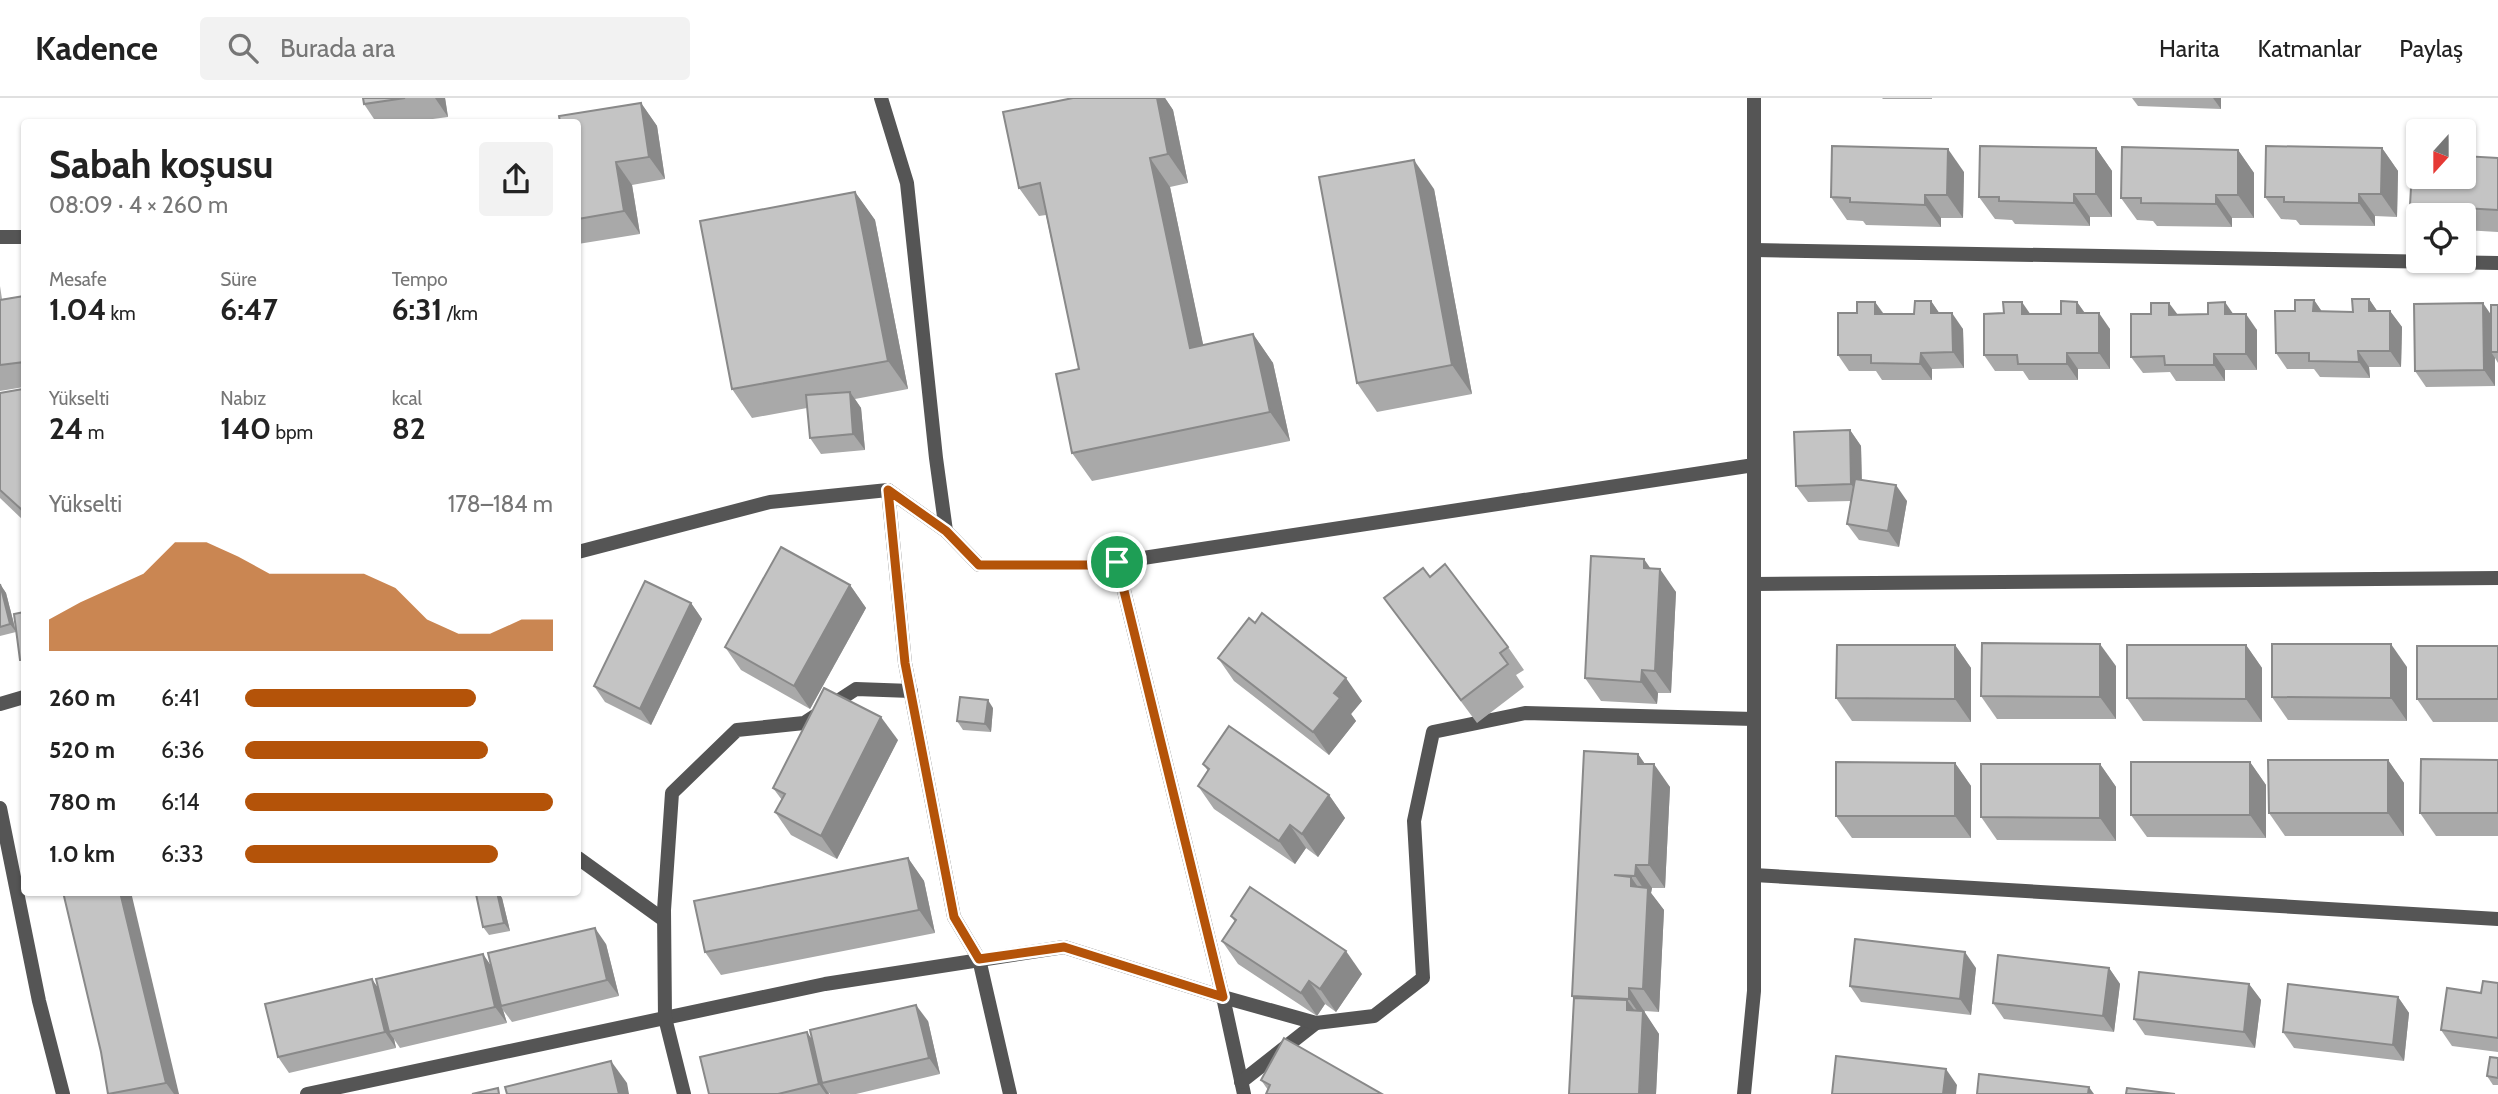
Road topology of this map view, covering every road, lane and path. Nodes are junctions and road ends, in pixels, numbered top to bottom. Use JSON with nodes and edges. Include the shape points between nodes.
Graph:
{"nodes":[{"id":1,"x":881,"y":98,"type":"edge"},
{"id":2,"x":1755,"y":98,"type":"edge"},
{"id":3,"x":0,"y":237,"type":"edge"},
{"id":4,"x":21,"y":237,"type":"edge"},
{"id":5,"x":1755,"y":250,"type":"junction"},
{"id":6,"x":2498,"y":263,"type":"edge"},
{"id":7,"x":1755,"y":465,"type":"junction"},
{"id":8,"x":888,"y":490,"type":"junction"},
{"id":9,"x":946,"y":531,"type":"junction"},
{"id":10,"x":581,"y":551,"type":"edge"},
{"id":11,"x":1117,"y":562,"type":"junction"},
{"id":12,"x":2498,"y":578,"type":"edge"},
{"id":13,"x":1754,"y":584,"type":"junction"},
{"id":14,"x":911,"y":691,"type":"junction"},
{"id":15,"x":21,"y":698,"type":"edge"},
{"id":16,"x":0,"y":704,"type":"edge"},
{"id":17,"x":1754,"y":719,"type":"junction"},
{"id":18,"x":0,"y":808,"type":"edge"},
{"id":19,"x":581,"y":860,"type":"edge"},
{"id":20,"x":1754,"y":875,"type":"junction"},
{"id":21,"x":2498,"y":919,"type":"edge"},
{"id":22,"x":664,"y":920,"type":"junction"},
{"id":23,"x":979,"y":959,"type":"junction"},
{"id":24,"x":1223,"y":997,"type":"junction"},
{"id":25,"x":665,"y":1018,"type":"junction"},
{"id":26,"x":1316,"y":1023,"type":"junction"},
{"id":27,"x":1242,"y":1088,"type":"edge"},
{"id":28,"x":63,"y":1094,"type":"edge"},
{"id":29,"x":307,"y":1094,"type":"edge"},
{"id":30,"x":684,"y":1094,"type":"edge"},
{"id":31,"x":1010,"y":1094,"type":"edge"},
{"id":32,"x":1744,"y":1094,"type":"edge"}],
"edges":[{"from":1,"to":9,"type":"street","via":[[907,183]]},
{"from":2,"to":5,"type":"street"},
{"from":3,"to":4,"type":"street"},
{"from":5,"to":6,"type":"street"},
{"from":5,"to":7,"type":"street"},
{"from":7,"to":11,"type":"street"},
{"from":7,"to":13,"type":"street"},
{"from":8,"to":9,"type":"street"},
{"from":8,"to":10,"type":"street","via":[[770,502]]},
{"from":8,"to":14,"type":"street"},
{"from":9,"to":11,"type":"street","via":[[979,565]]},
{"from":11,"to":24,"type":"street"},
{"from":12,"to":13,"type":"street"},
{"from":13,"to":17,"type":"street"},
{"from":14,"to":22,"type":"street","via":[[856,689],[804,723],[737,730],[672,793]]},
{"from":14,"to":23,"type":"street","via":[[954,917]]},
{"from":15,"to":16,"type":"street"},
{"from":17,"to":20,"type":"street"},
{"from":17,"to":26,"type":"street","via":[[1525,713],[1433,732],[1414,821],[1423,978],[1374,1016]]},
{"from":18,"to":28,"type":"street"},
{"from":19,"to":22,"type":"street"},
{"from":20,"to":21,"type":"street"},
{"from":20,"to":32,"type":"street","via":[[1754,991]]},
{"from":22,"to":25,"type":"street"},
{"from":23,"to":24,"type":"street","via":[[1064,947]]},
{"from":23,"to":25,"type":"street"},
{"from":23,"to":31,"type":"street"},
{"from":24,"to":26,"type":"street"},
{"from":24,"to":27,"type":"street"},
{"from":25,"to":29,"type":"street"},
{"from":25,"to":30,"type":"street"},
{"from":26,"to":27,"type":"street"}]}
